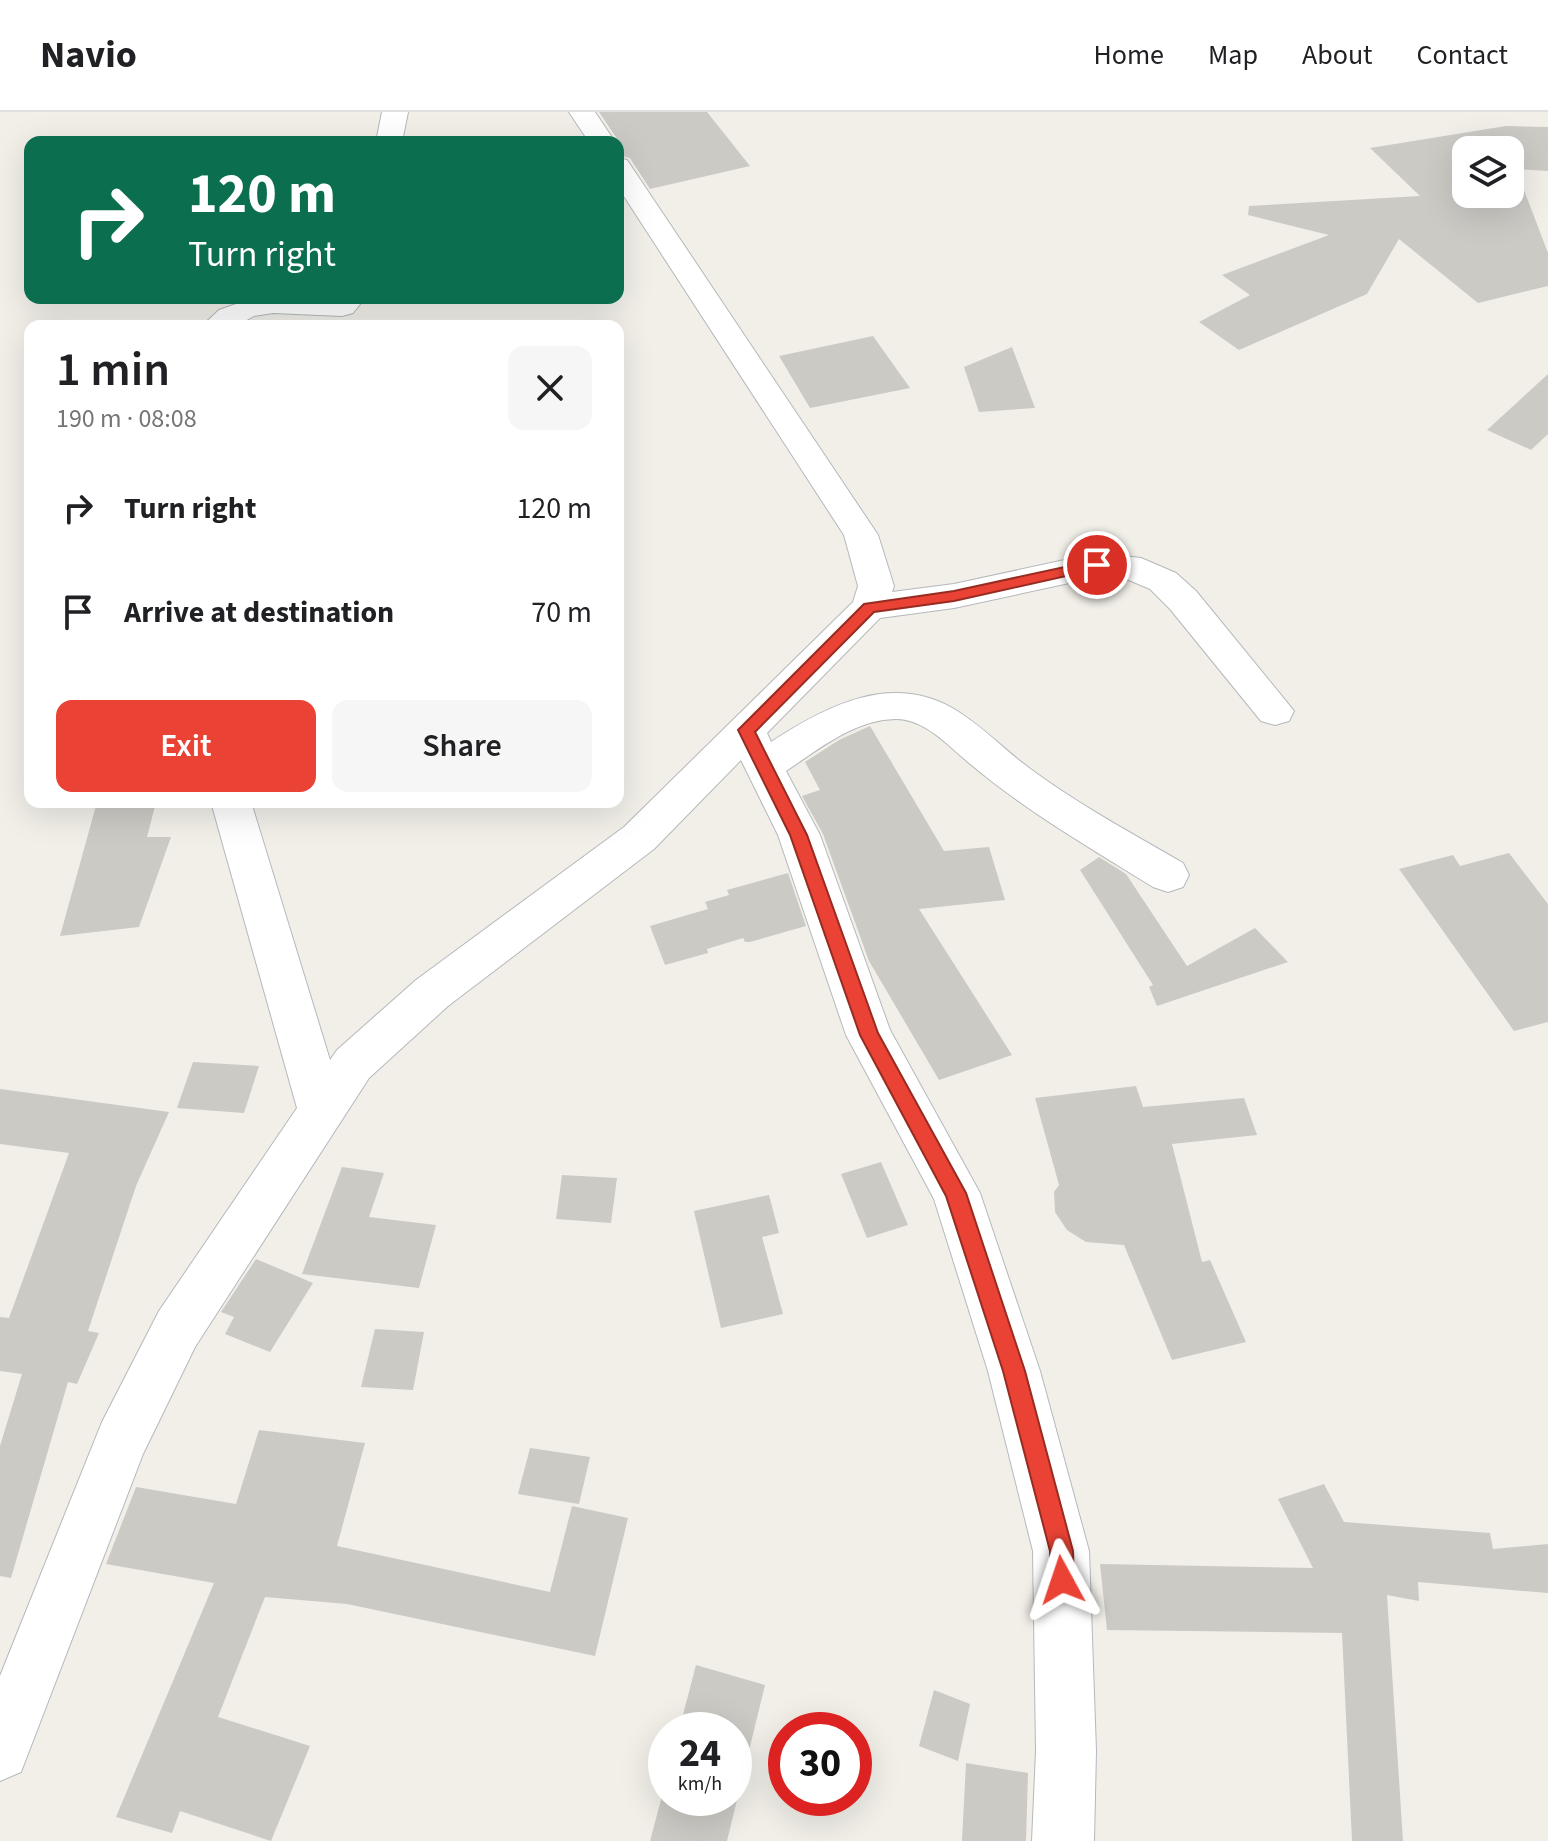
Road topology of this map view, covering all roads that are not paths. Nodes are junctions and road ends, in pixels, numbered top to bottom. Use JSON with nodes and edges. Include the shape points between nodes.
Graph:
{"nodes":[{"id":1,"x":395,"y":112,"type":"edge"},
{"id":2,"x":582,"y":112,"type":"edge"},
{"id":3,"x":390,"y":136,"type":"edge"},
{"id":4,"x":598,"y":136,"type":"edge"},
{"id":5,"x":624,"y":175,"type":"edge"},
{"id":6,"x":269,"y":304,"type":"edge"},
{"id":7,"x":287,"y":304,"type":"edge"},
{"id":8,"x":345,"y":304,"type":"edge"},
{"id":9,"x":224,"y":320,"type":"edge"},
{"id":10,"x":869,"y":607,"type":"junction"},
{"id":11,"x":1275,"y":711,"type":"dead end"},
{"id":12,"x":755,"y":748,"type":"junction"},
{"id":13,"x":233,"y":808,"type":"edge"},
{"id":14,"x":1168,"y":875,"type":"dead end"},
{"id":15,"x":322,"y":1112,"type":"junction"},
{"id":16,"x":0,"y":1751,"type":"edge"},
{"id":17,"x":1063,"y":1841,"type":"edge"}],
"edges":[{"from":1,"to":3,"type":"street"},
{"from":2,"to":4,"type":"street"},
{"from":5,"to":10,"type":"street","via":[[861,535],[876,586]]},
{"from":6,"to":9,"type":"street"},
{"from":7,"to":8,"type":"street"},
{"from":10,"to":11,"type":"street","via":[[954,596],[1097,565],[1129,566],[1163,581],[1183,600]]},
{"from":10,"to":12,"type":"street"},
{"from":12,"to":14,"type":"street","via":[[821,729],[860,711],[898,704],[923,711],[953,726],[1061,811]]},
{"from":12,"to":15,"type":"street","via":[[432,993],[353,1064]]},
{"from":12,"to":17,"type":"street","via":[[799,835],[869,1035],[956,1193],[1014,1371],[1061,1551]]},
{"from":13,"to":15,"type":"street"},
{"from":15,"to":16,"type":"street","via":[[177,1329],[121,1441]]}]}
